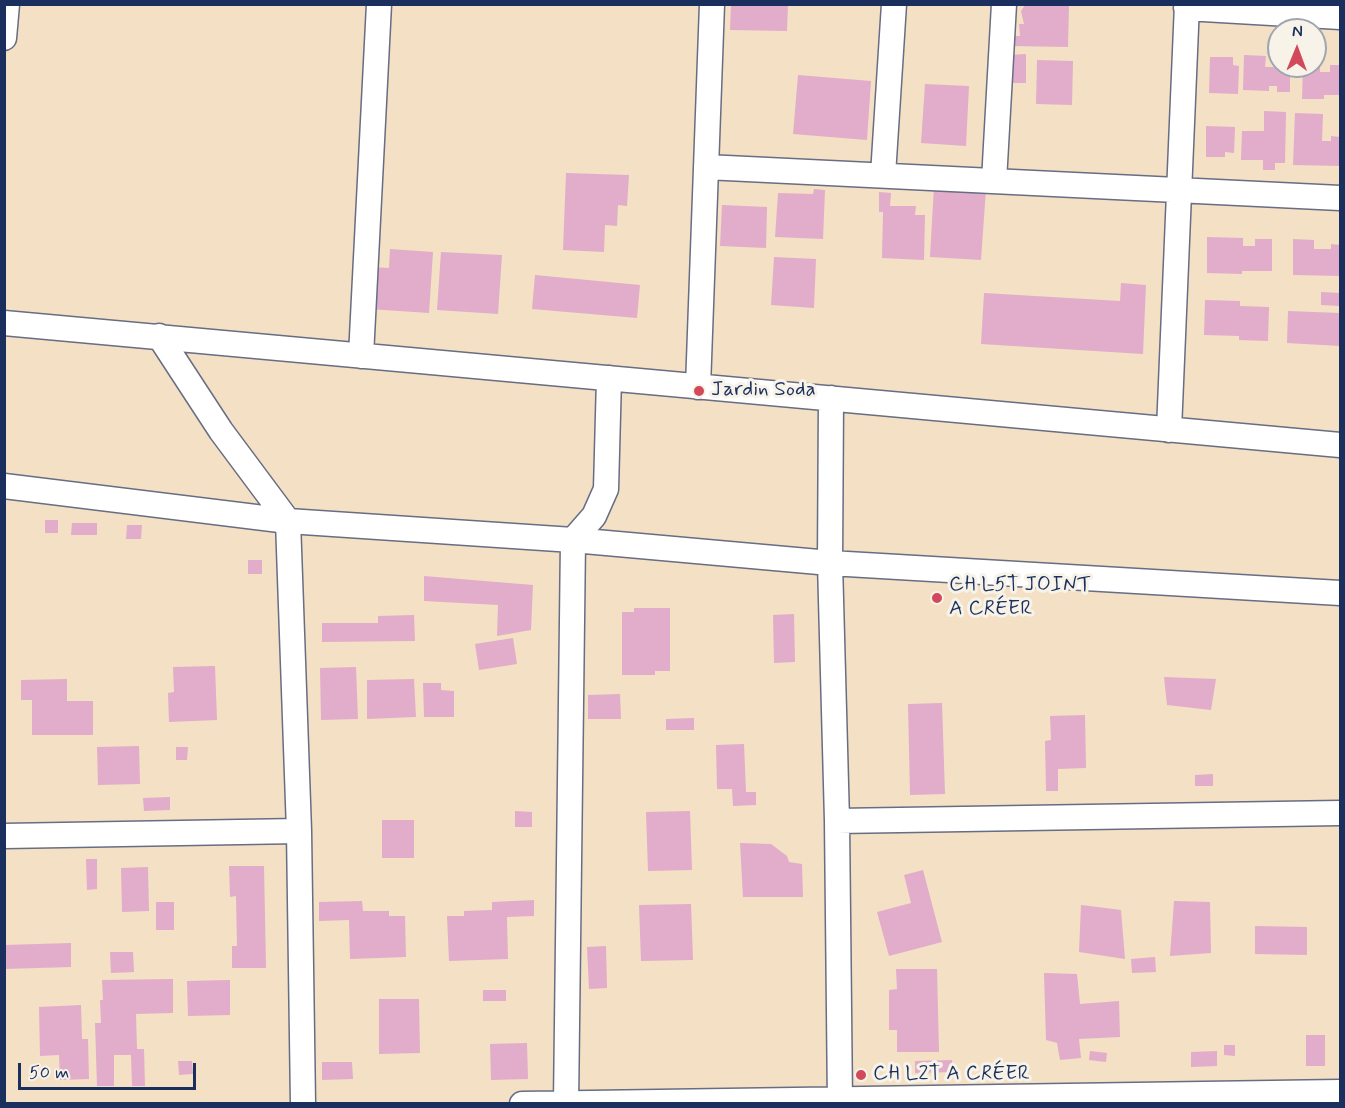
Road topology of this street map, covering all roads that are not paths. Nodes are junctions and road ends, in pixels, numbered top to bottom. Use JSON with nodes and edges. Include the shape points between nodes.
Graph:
{"nodes":[{"id":1,"x":7,"y":4,"type":"edge"},
{"id":2,"x":379,"y":4,"type":"edge"},
{"id":3,"x":712,"y":4,"type":"edge"},
{"id":4,"x":894,"y":4,"type":"edge"},
{"id":5,"x":1004,"y":4,"type":"edge"},
{"id":6,"x":1187,"y":6,"type":"edge"},
{"id":7,"x":1341,"y":17,"type":"edge"},
{"id":8,"x":4,"y":38,"type":"edge"},
{"id":9,"x":706,"y":167,"type":"junction"},
{"id":10,"x":883,"y":176,"type":"junction"},
{"id":11,"x":994,"y":181,"type":"junction"},
{"id":12,"x":1179,"y":190,"type":"junction"},
{"id":13,"x":1341,"y":198,"type":"edge"},
{"id":14,"x":4,"y":323,"type":"edge"},
{"id":15,"x":159,"y":336,"type":"junction"},
{"id":16,"x":361,"y":356,"type":"junction"},
{"id":17,"x":609,"y":378,"type":"junction"},
{"id":18,"x":698,"y":387,"type":"junction"},
{"id":19,"x":831,"y":398,"type":"junction"},
{"id":20,"x":1169,"y":430,"type":"junction"},
{"id":21,"x":1341,"y":446,"type":"edge"},
{"id":22,"x":4,"y":486,"type":"edge"},
{"id":23,"x":288,"y":521,"type":"junction"},
{"id":24,"x":573,"y":540,"type":"junction"},
{"id":25,"x":830,"y":563,"type":"junction"},
{"id":26,"x":1341,"y":593,"type":"edge"},
{"id":27,"x":1341,"y":813,"type":"edge"},
{"id":28,"x":837,"y":821,"type":"junction"},
{"id":29,"x":299,"y":831,"type":"junction"},
{"id":30,"x":4,"y":836,"type":"edge"},
{"id":31,"x":1341,"y":1092,"type":"edge"},
{"id":32,"x":840,"y":1101,"type":"edge"},
{"id":33,"x":566,"y":1103,"type":"edge"},
{"id":34,"x":303,"y":1104,"type":"edge"},
{"id":35,"x":522,"y":1104,"type":"edge"}],
"edges":[{"from":1,"to":8,"type":"street"},
{"from":2,"to":16,"type":"street"},
{"from":3,"to":9,"type":"street"},
{"from":4,"to":10,"type":"street"},
{"from":5,"to":11,"type":"street"},
{"from":6,"to":7,"type":"street"},
{"from":6,"to":12,"type":"street"},
{"from":9,"to":10,"type":"street"},
{"from":9,"to":18,"type":"street"},
{"from":10,"to":11,"type":"street"},
{"from":11,"to":12,"type":"street"},
{"from":12,"to":13,"type":"street"},
{"from":12,"to":20,"type":"street"},
{"from":14,"to":15,"type":"street"},
{"from":15,"to":16,"type":"street"},
{"from":15,"to":23,"type":"street","via":[[221,432]]},
{"from":16,"to":17,"type":"street"},
{"from":17,"to":18,"type":"street"},
{"from":17,"to":24,"type":"street","via":[[606,489],[594,516]]},
{"from":18,"to":19,"type":"street"},
{"from":19,"to":20,"type":"street"},
{"from":19,"to":25,"type":"street"},
{"from":20,"to":21,"type":"street"},
{"from":22,"to":23,"type":"street"},
{"from":23,"to":24,"type":"street"},
{"from":23,"to":29,"type":"street"},
{"from":24,"to":25,"type":"street"},
{"from":24,"to":33,"type":"street"},
{"from":25,"to":26,"type":"street"},
{"from":25,"to":28,"type":"street"},
{"from":27,"to":28,"type":"street"},
{"from":28,"to":32,"type":"street"},
{"from":29,"to":30,"type":"street"},
{"from":29,"to":34,"type":"street"},
{"from":31,"to":32,"type":"street"},
{"from":32,"to":33,"type":"street"},
{"from":33,"to":35,"type":"street"}]}
